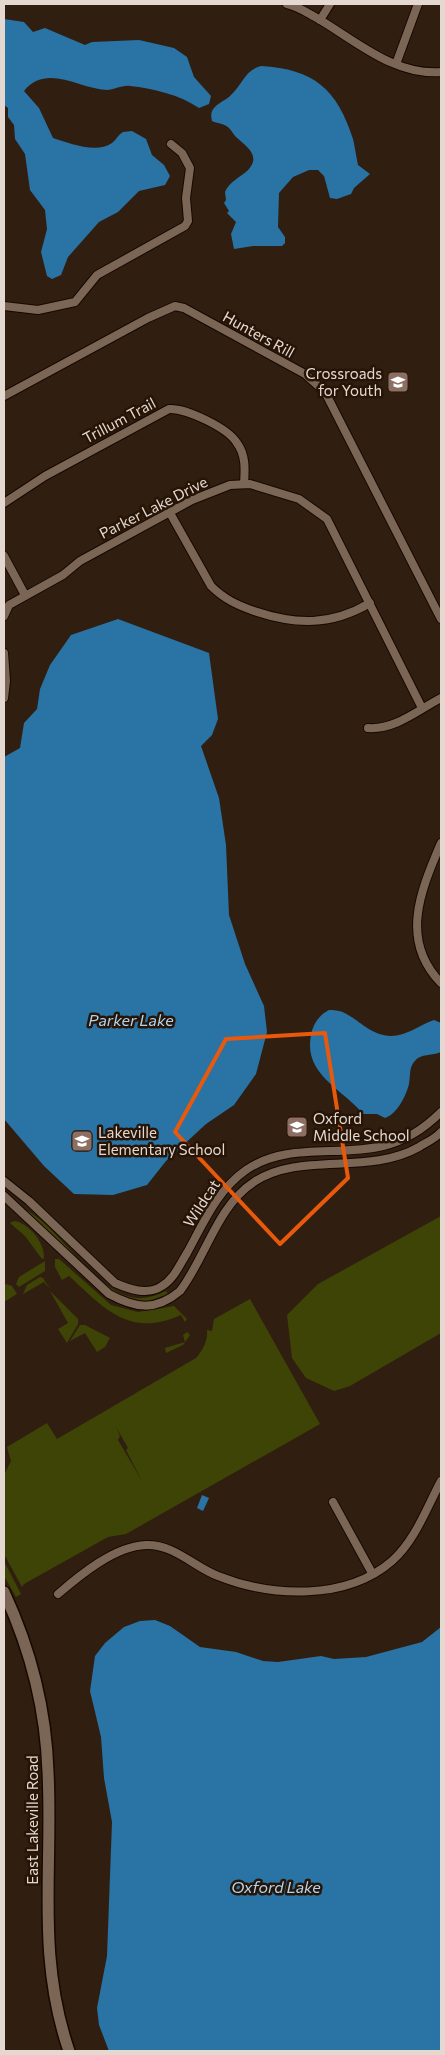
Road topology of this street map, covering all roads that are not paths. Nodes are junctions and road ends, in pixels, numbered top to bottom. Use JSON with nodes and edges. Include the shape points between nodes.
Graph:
{"nodes":[{"id":1,"x":287,"y":4,"type":"edge"},
{"id":2,"x":330,"y":4,"type":"edge"},
{"id":3,"x":418,"y":4,"type":"edge"},
{"id":4,"x":320,"y":20,"type":"junction"},
{"id":5,"x":396,"y":64,"type":"junction"},
{"id":6,"x":441,"y":72,"type":"edge"},
{"id":7,"x":171,"y":144,"type":"dead end"},
{"id":8,"x":4,"y":306,"type":"edge"},
{"id":9,"x":4,"y":396,"type":"edge"},
{"id":10,"x":244,"y":484,"type":"junction"},
{"id":11,"x":4,"y":503,"type":"edge"},
{"id":12,"x":170,"y":513,"type":"junction"},
{"id":13,"x":4,"y":556,"type":"edge"},
{"id":14,"x":25,"y":595,"type":"junction"},
{"id":15,"x":370,"y":603,"type":"junction"},
{"id":16,"x":4,"y":616,"type":"edge"},
{"id":17,"x":441,"y":619,"type":"edge"},
{"id":18,"x":4,"y":653,"type":"edge"},
{"id":19,"x":4,"y":698,"type":"edge"},
{"id":20,"x":441,"y":698,"type":"edge"},
{"id":21,"x":422,"y":708,"type":"junction"},
{"id":22,"x":368,"y":728,"type":"dead end"},
{"id":23,"x":441,"y":843,"type":"edge"},
{"id":24,"x":441,"y":983,"type":"edge"},
{"id":25,"x":441,"y":1112,"type":"edge"},
{"id":26,"x":441,"y":1132,"type":"edge"},
{"id":27,"x":4,"y":1181,"type":"edge"},
{"id":28,"x":22,"y":1195,"type":"junction"},
{"id":29,"x":4,"y":1196,"type":"edge"},
{"id":30,"x":14,"y":1205,"type":"junction"},
{"id":31,"x":168,"y":1280,"type":"junction"},
{"id":32,"x":180,"y":1291,"type":"junction"},
{"id":33,"x":441,"y":1481,"type":"edge"},
{"id":34,"x":334,"y":1502,"type":"dead end"},
{"id":35,"x":372,"y":1573,"type":"junction"},
{"id":36,"x":4,"y":1592,"type":"edge"},
{"id":37,"x":58,"y":1594,"type":"dead end"},
{"id":38,"x":69,"y":2051,"type":"edge"}],
"edges":[{"from":1,"to":4,"type":"street"},
{"from":2,"to":4,"type":"street"},
{"from":3,"to":5,"type":"street"},
{"from":4,"to":5,"type":"street","via":[[377,56]]},
{"from":5,"to":6,"type":"street","via":[[423,72]]},
{"from":7,"to":8,"type":"street","via":[[182,153],[190,168],[186,198],[188,221],[185,226],[97,275],[80,297],[67,306],[38,310]]},
{"from":9,"to":17,"type":"street","name":"Hunters Rill","via":[[165,310],[175,306],[184,308],[305,374],[325,392]]},
{"from":10,"to":11,"type":"street","name":"Trillum Trail","via":[[242,451],[233,437],[192,414],[169,409],[45,476]]},
{"from":10,"to":12,"type":"street","name":"Parker Lake Drive","via":[[214,490]]},
{"from":10,"to":15,"type":"street","name":"Parker Lake Drive","via":[[299,499],[327,519]]},
{"from":12,"to":14,"type":"street","name":"Parker Lake Drive","via":[[80,561],[63,575]]},
{"from":12,"to":15,"type":"street","via":[[211,586],[220,596],[237,605],[285,621],[309,621],[351,614]]},
{"from":13,"to":14,"type":"street"},
{"from":14,"to":16,"type":"street","name":"Parker Lake Drive","via":[[9,605]]},
{"from":15,"to":21,"type":"street","name":"Parker Lake Drive"},
{"from":18,"to":19,"type":"street"},
{"from":20,"to":21,"type":"street"},
{"from":21,"to":22,"type":"street","via":[[393,724],[378,729]]},
{"from":23,"to":24,"type":"street","via":[[417,908],[417,933],[427,962]]},
{"from":25,"to":31,"type":"street","name":"Wildcat","via":[[421,1129],[382,1146],[301,1152],[264,1159],[246,1170],[217,1199],[176,1272]]},
{"from":26,"to":32,"type":"street","name":"Wildcat","via":[[413,1150],[385,1160],[302,1166],[269,1173],[254,1182],[229,1208]]},
{"from":27,"to":28,"type":"street","name":"Wildcat"},
{"from":28,"to":30,"type":"street"},
{"from":28,"to":31,"type":"street","name":"Wildcat","via":[[115,1283],[146,1291],[162,1287]]},
{"from":29,"to":30,"type":"street"},
{"from":30,"to":32,"type":"street","via":[[109,1294],[129,1305],[147,1306],[169,1300]]},
{"from":31,"to":32,"type":"street"},
{"from":33,"to":35,"type":"street","via":[[407,1544],[392,1561]]},
{"from":34,"to":35,"type":"street"},
{"from":35,"to":37,"type":"street","via":[[332,1588],[266,1590],[217,1576],[168,1549],[145,1545],[100,1562]]},
{"from":36,"to":38,"type":"main road","name":"East Lakeville Road","via":[[30,1664],[45,1732],[49,1788],[48,1944],[57,2006]]}]}
